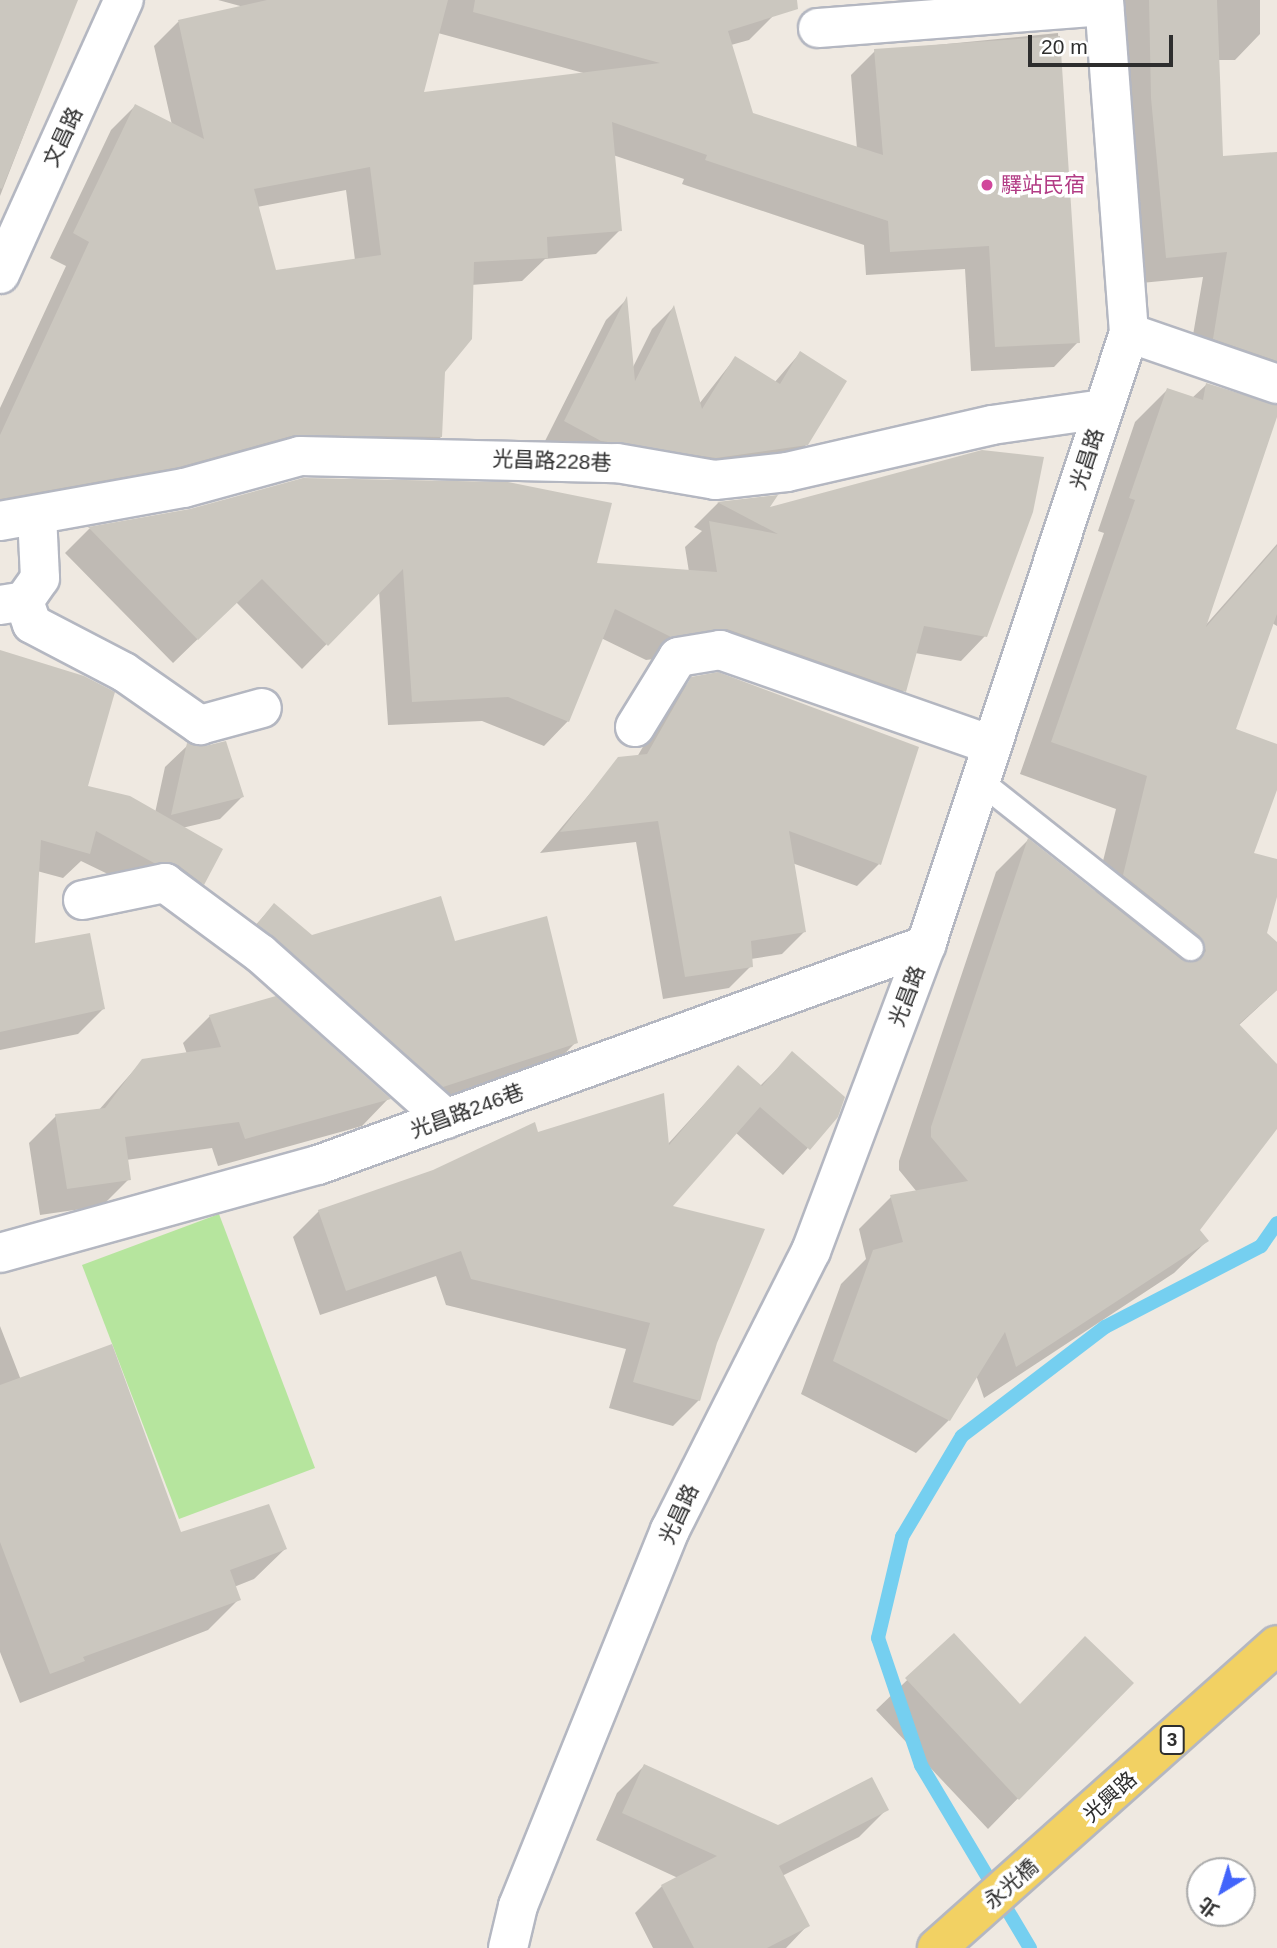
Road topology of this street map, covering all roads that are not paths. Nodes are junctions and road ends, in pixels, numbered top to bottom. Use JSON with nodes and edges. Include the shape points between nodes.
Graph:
{"nodes":[{"id":1,"x":124,"y":0,"type":"edge"},
{"id":2,"x":1104,"y":3,"type":"edge"},
{"id":3,"x":818,"y":28,"type":"dead end"},
{"id":4,"x":0,"y":274,"type":"edge"},
{"id":5,"x":1129,"y":333,"type":"junction"},
{"id":6,"x":1277,"y":384,"type":"edge"},
{"id":7,"x":1103,"y":409,"type":"junction"},
{"id":8,"x":37,"y":515,"type":"junction"},
{"id":9,"x":0,"y":521,"type":"edge"},
{"id":10,"x":12,"y":603,"type":"edge"},
{"id":11,"x":262,"y":708,"type":"dead end"},
{"id":12,"x":635,"y":727,"type":"dead end"},
{"id":13,"x":992,"y":745,"type":"junction"},
{"id":14,"x":981,"y":781,"type":"junction"},
{"id":15,"x":83,"y":900,"type":"dead end"},
{"id":16,"x":926,"y":945,"type":"junction"},
{"id":17,"x":1191,"y":947,"type":"dead end"},
{"id":18,"x":446,"y":1119,"type":"junction"},
{"id":19,"x":0,"y":1253,"type":"edge"},
{"id":20,"x":1277,"y":1645,"type":"edge"},
{"id":21,"x":1067,"y":1835,"type":"joint"},
{"id":22,"x":519,"y":1906,"type":"junction"},
{"id":23,"x":946,"y":1940,"type":"edge"},
{"id":24,"x":498,"y":1948,"type":"edge"},
{"id":25,"x":509,"y":1948,"type":"edge"}],
"edges":[{"from":1,"to":4,"type":"street","name":"文昌路"},
{"from":2,"to":3,"type":"street"},
{"from":2,"to":5,"type":"street","name":"光昌路"},
{"from":5,"to":6,"type":"street"},
{"from":5,"to":7,"type":"street","name":"光昌路"},
{"from":7,"to":8,"type":"street","name":"光昌路228巷","via":[[992,425],[787,472],[715,480],[617,463],[300,456],[184,488]]},
{"from":7,"to":13,"type":"street","name":"光昌路"},
{"from":8,"to":9,"type":"street","name":"光昌路228巷"},
{"from":8,"to":10,"type":"street","via":[[40,578]]},
{"from":10,"to":11,"type":"street","via":[[32,624],[124,673],[200,725]]},
{"from":12,"to":13,"type":"street","via":[[678,657],[720,650]]},
{"from":13,"to":14,"type":"street","name":"光昌路"},
{"from":14,"to":16,"type":"street","name":"光昌路"},
{"from":14,"to":17,"type":"lane"},
{"from":15,"to":18,"type":"street","via":[[165,883],[261,954]]},
{"from":16,"to":18,"type":"street","name":"光昌路246巷"},
{"from":16,"to":22,"type":"street","name":"光昌路","via":[[811,1251],[670,1530]]},
{"from":18,"to":19,"type":"street","name":"光昌路246巷","via":[[318,1164]]},
{"from":20,"to":21,"type":"main road","name":"光興路","number":"3"},
{"from":21,"to":23,"type":"main road","name":"永光橋","number":"3"},
{"from":22,"to":24,"type":"street"},
{"from":22,"to":25,"type":"street"}]}
